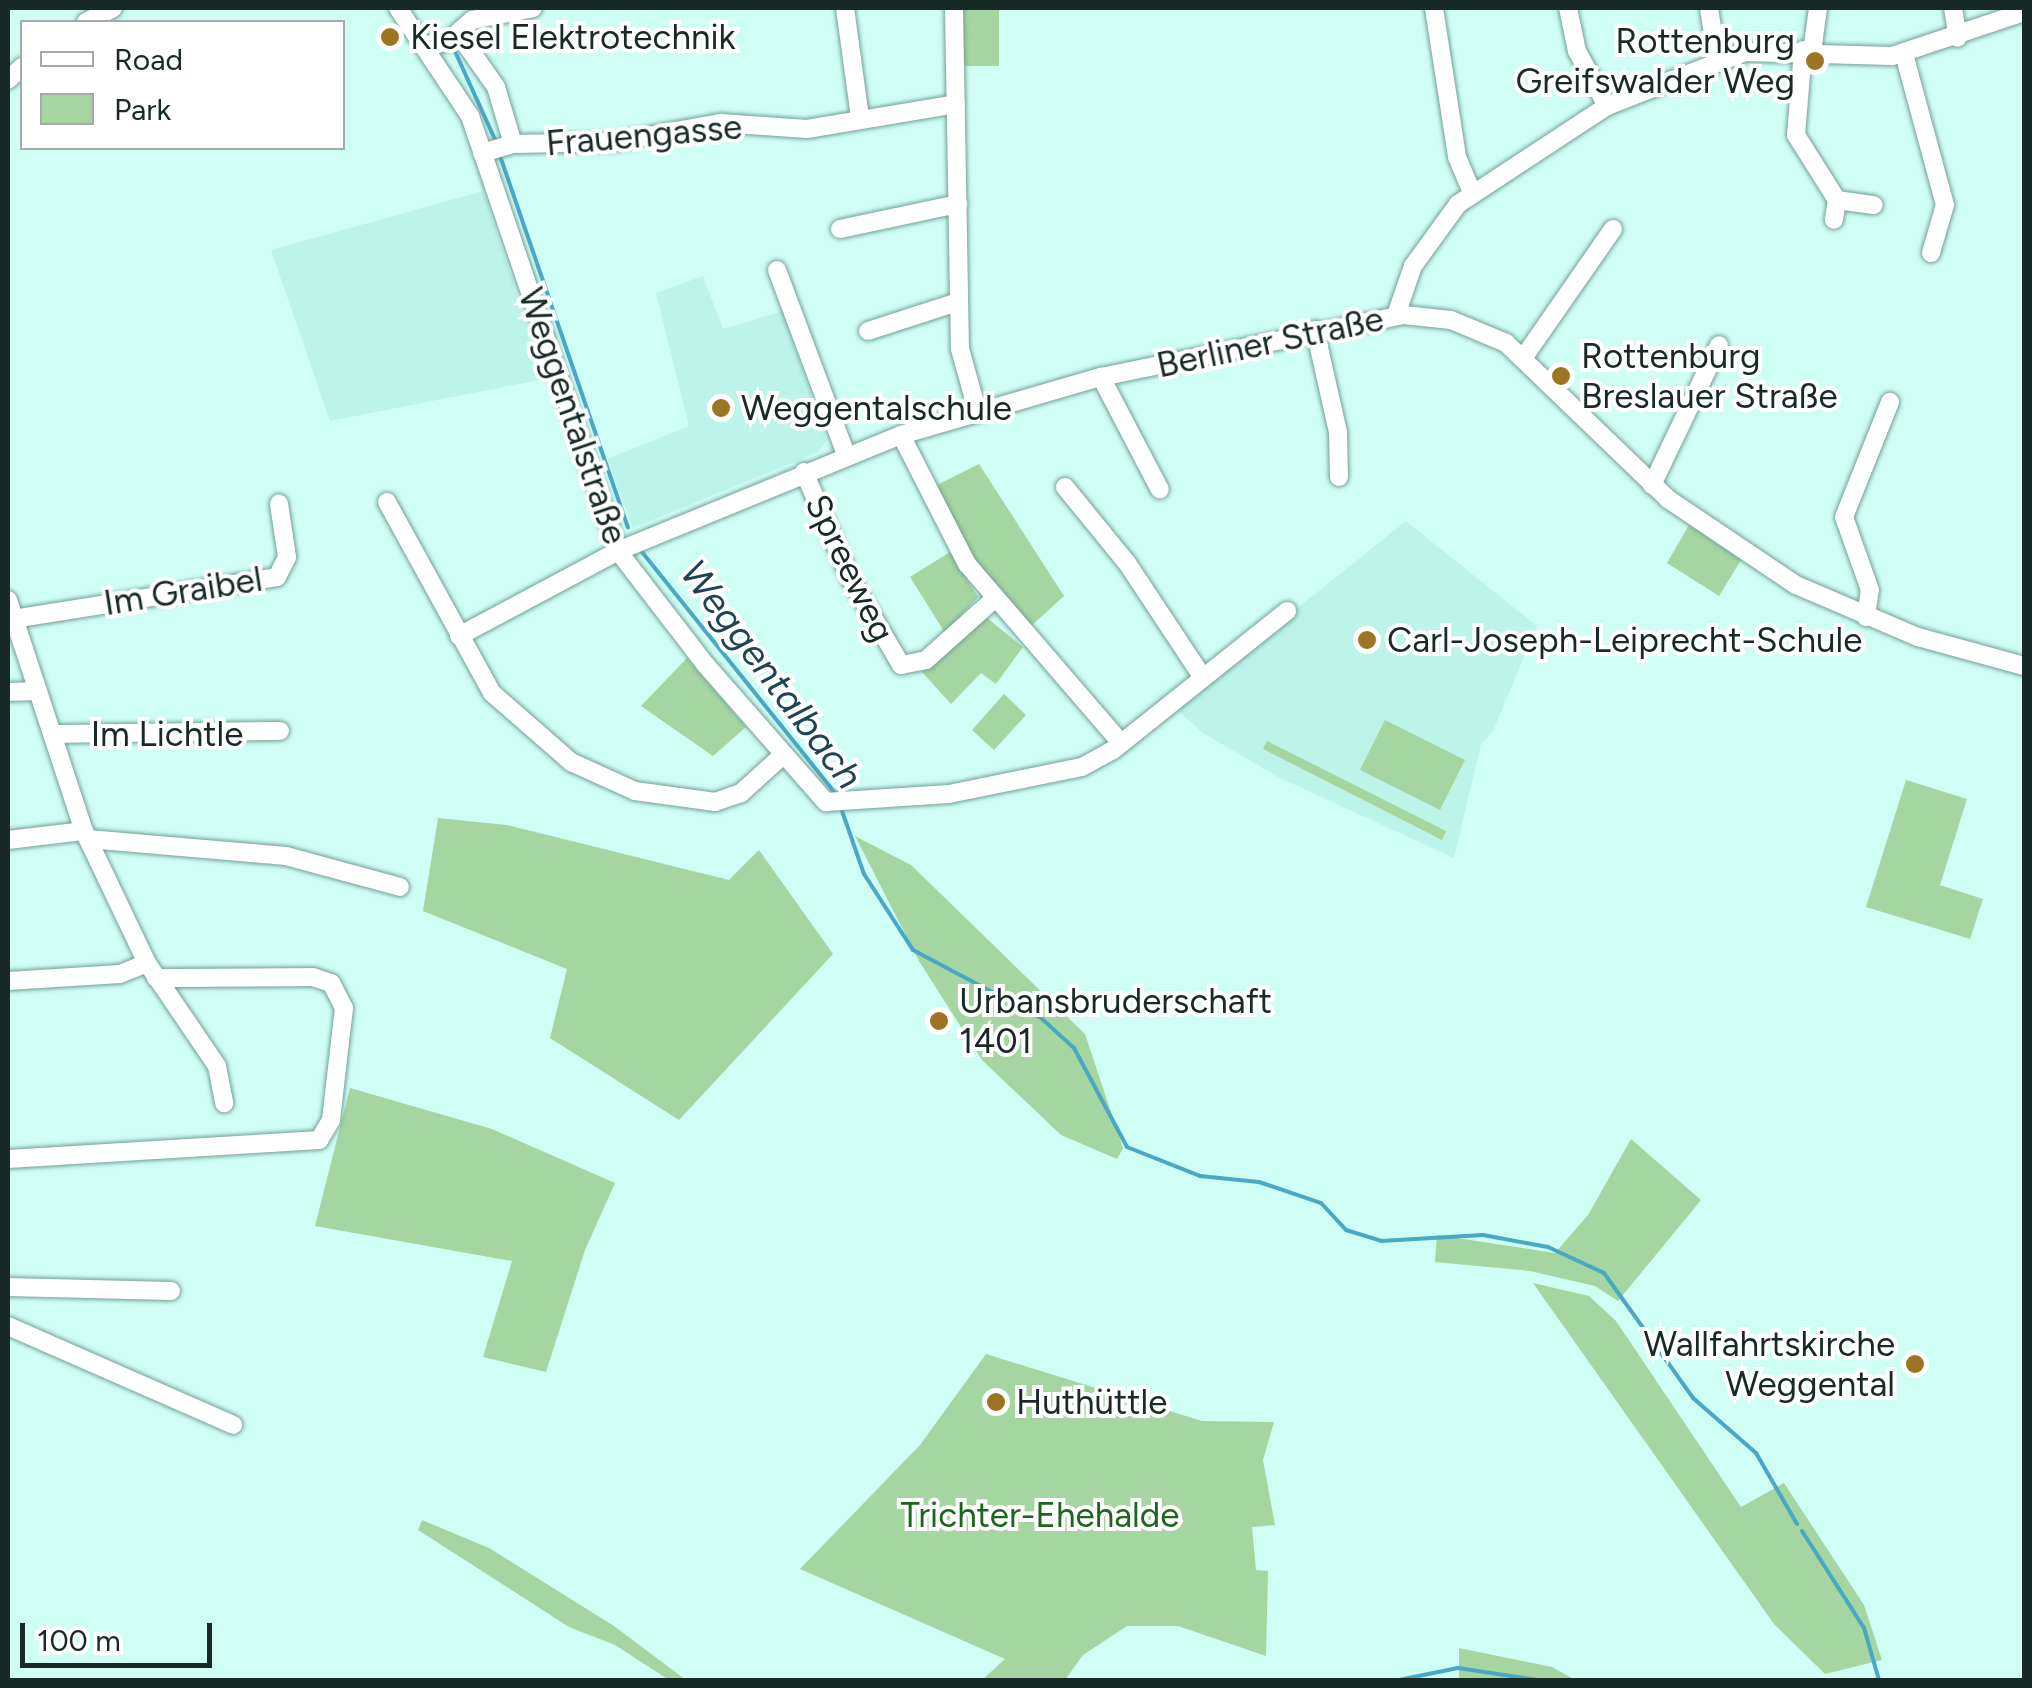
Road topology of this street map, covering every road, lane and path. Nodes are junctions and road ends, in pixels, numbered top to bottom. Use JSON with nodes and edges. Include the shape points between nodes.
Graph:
{"nodes":[{"id":1,"x":113,"y":8,"type":"edge"},
{"id":2,"x":398,"y":8,"type":"edge"},
{"id":3,"x":533,"y":8,"type":"edge"},
{"id":4,"x":845,"y":8,"type":"edge"},
{"id":5,"x":954,"y":8,"type":"edge"},
{"id":6,"x":1434,"y":8,"type":"edge"},
{"id":7,"x":1568,"y":8,"type":"edge"},
{"id":8,"x":1709,"y":8,"type":"edge"},
{"id":9,"x":1818,"y":8,"type":"edge"},
{"id":10,"x":1953,"y":8,"type":"edge"},
{"id":11,"x":2024,"y":12,"type":"edge"},
{"id":12,"x":90,"y":20,"type":"edge"},
{"id":13,"x":458,"y":33,"type":"junction"},
{"id":14,"x":1958,"y":38,"type":"junction"},
{"id":15,"x":426,"y":45,"type":"junction"},
{"id":16,"x":1808,"y":51,"type":"junction"},
{"id":17,"x":1904,"y":54,"type":"junction"},
{"id":18,"x":1717,"y":60,"type":"junction"},
{"id":19,"x":956,"y":104,"type":"junction"},
{"id":20,"x":1607,"y":106,"type":"junction"},
{"id":21,"x":860,"y":117,"type":"junction"},
{"id":22,"x":498,"y":148,"type":"junction"},
{"id":23,"x":1472,"y":192,"type":"junction"},
{"id":24,"x":1837,"y":200,"type":"junction"},
{"id":25,"x":958,"y":204,"type":"junction"},
{"id":26,"x":1874,"y":205,"type":"dead end"},
{"id":27,"x":1834,"y":220,"type":"dead end"},
{"id":28,"x":840,"y":229,"type":"dead end"},
{"id":29,"x":1614,"y":229,"type":"dead end"},
{"id":30,"x":1932,"y":253,"type":"dead end"},
{"id":31,"x":777,"y":270,"type":"dead end"},
{"id":32,"x":958,"y":302,"type":"junction"},
{"id":33,"x":1396,"y":315,"type":"junction"},
{"id":34,"x":1315,"y":330,"type":"junction"},
{"id":35,"x":868,"y":331,"type":"dead end"},
{"id":36,"x":1719,"y":345,"type":"dead end"},
{"id":37,"x":1524,"y":357,"type":"junction"},
{"id":38,"x":1101,"y":377,"type":"junction"},
{"id":39,"x":1890,"y":402,"type":"dead end"},
{"id":40,"x":977,"y":410,"type":"junction"},
{"id":41,"x":902,"y":435,"type":"junction"},
{"id":42,"x":846,"y":455,"type":"junction"},
{"id":43,"x":804,"y":472,"type":"junction"},
{"id":44,"x":1340,"y":477,"type":"dead end"},
{"id":45,"x":1652,"y":485,"type":"junction"},
{"id":46,"x":1065,"y":486,"type":"dead end"},
{"id":47,"x":1160,"y":490,"type":"dead end"},
{"id":48,"x":387,"y":502,"type":"dead end"},
{"id":49,"x":279,"y":504,"type":"dead end"},
{"id":50,"x":618,"y":550,"type":"junction"},
{"id":51,"x":8,"y":600,"type":"edge"},
{"id":52,"x":993,"y":600,"type":"junction"},
{"id":53,"x":1287,"y":611,"type":"dead end"},
{"id":54,"x":1866,"y":617,"type":"junction"},
{"id":55,"x":14,"y":619,"type":"junction"},
{"id":56,"x":459,"y":636,"type":"junction"},
{"id":57,"x":2024,"y":666,"type":"edge"},
{"id":58,"x":1204,"y":678,"type":"junction"},
{"id":59,"x":38,"y":691,"type":"junction"},
{"id":60,"x":8,"y":692,"type":"edge"},
{"id":61,"x":280,"y":730,"type":"dead end"},
{"id":62,"x":54,"y":734,"type":"junction"},
{"id":63,"x":1121,"y":743,"type":"junction"},
{"id":64,"x":783,"y":755,"type":"junction"},
{"id":65,"x":86,"y":836,"type":"junction"},
{"id":66,"x":8,"y":840,"type":"edge"},
{"id":67,"x":400,"y":886,"type":"dead end"},
{"id":68,"x":152,"y":970,"type":"junction"},
{"id":69,"x":8,"y":982,"type":"edge"},
{"id":70,"x":224,"y":1103,"type":"dead end"},
{"id":71,"x":8,"y":1159,"type":"edge"},
{"id":72,"x":8,"y":1286,"type":"edge"},
{"id":73,"x":171,"y":1290,"type":"dead end"},
{"id":74,"x":8,"y":1326,"type":"edge"},
{"id":75,"x":233,"y":1425,"type":"dead end"}],
"edges":[{"from":1,"to":12,"type":"street"},
{"from":2,"to":15,"type":"street","name":"Weggentalstraße"},
{"from":3,"to":13,"type":"street","via":[[472,20]]},
{"from":4,"to":21,"type":"street"},
{"from":5,"to":19,"type":"street"},
{"from":6,"to":23,"type":"street","via":[[1458,156]]},
{"from":7,"to":20,"type":"street","via":[[1577,51]]},
{"from":8,"to":18,"type":"street"},
{"from":9,"to":16,"type":"street"},
{"from":10,"to":14,"type":"street"},
{"from":11,"to":14,"type":"street"},
{"from":13,"to":15,"type":"street"},
{"from":13,"to":22,"type":"street","name":"Weggentalstraße","via":[[496,87]]},
{"from":14,"to":17,"type":"street"},
{"from":15,"to":22,"type":"street","name":"Weggentalstraße"},
{"from":16,"to":17,"type":"street"},
{"from":16,"to":18,"type":"street","via":[[1761,50]]},
{"from":16,"to":24,"type":"street","via":[[1796,135]]},
{"from":17,"to":30,"type":"street","via":[[1946,205]]},
{"from":18,"to":20,"type":"street"},
{"from":19,"to":21,"type":"street","name":"Frauengasse"},
{"from":19,"to":25,"type":"street"},
{"from":20,"to":23,"type":"street"},
{"from":21,"to":22,"type":"street","name":"Frauengasse","via":[[807,129],[721,123],[614,142]]},
{"from":22,"to":50,"type":"street","name":"Weggentalstraße"},
{"from":23,"to":33,"type":"street","via":[[1420,255]]},
{"from":24,"to":26,"type":"street"},
{"from":24,"to":27,"type":"street"},
{"from":25,"to":28,"type":"street"},
{"from":25,"to":32,"type":"street"},
{"from":29,"to":37,"type":"street"},
{"from":31,"to":42,"type":"street"},
{"from":32,"to":35,"type":"street"},
{"from":32,"to":40,"type":"street","via":[[962,358]]},
{"from":33,"to":34,"type":"street","name":"Berliner Straße"},
{"from":33,"to":37,"type":"street","name":"Berliner Straße","via":[[1451,320]]},
{"from":34,"to":38,"type":"street","name":"Berliner Straße"},
{"from":34,"to":44,"type":"street","via":[[1338,432]]},
{"from":36,"to":45,"type":"street"},
{"from":37,"to":45,"type":"street","name":"Berliner Straße"},
{"from":38,"to":40,"type":"street","name":"Berliner Straße"},
{"from":38,"to":47,"type":"street"},
{"from":39,"to":54,"type":"street","via":[[1844,517],[1870,590]]},
{"from":40,"to":41,"type":"street","name":"Berliner Straße"},
{"from":41,"to":42,"type":"street","name":"Berliner Straße"},
{"from":41,"to":52,"type":"street","via":[[953,541]]},
{"from":42,"to":43,"type":"street","name":"Berliner Straße"},
{"from":43,"to":50,"type":"street","name":"Berliner Straße"},
{"from":43,"to":52,"type":"street","name":"Spreeweg","via":[[850,578],[901,665],[926,660]]},
{"from":45,"to":54,"type":"street","name":"Berliner Straße","via":[[1741,553]]},
{"from":46,"to":58,"type":"street","via":[[1127,563]]},
{"from":48,"to":56,"type":"street"},
{"from":49,"to":55,"type":"street","name":"Im Graibel","via":[[288,557],[277,577]]},
{"from":50,"to":56,"type":"street","name":"Berliner Straße"},
{"from":50,"to":64,"type":"street","name":"Weggentalstraße"},
{"from":51,"to":55,"type":"street"},
{"from":52,"to":63,"type":"street"},
{"from":53,"to":58,"type":"street","name":"Weggentalstraße"},
{"from":54,"to":57,"type":"street","name":"Berliner Straße"},
{"from":55,"to":59,"type":"street"},
{"from":56,"to":64,"type":"street","via":[[516,721],[570,762],[619,786],[724,802]]},
{"from":58,"to":63,"type":"street","name":"Weggentalstraße"},
{"from":59,"to":60,"type":"street"},
{"from":59,"to":62,"type":"street"},
{"from":61,"to":62,"type":"street","name":"Im Lichtle"},
{"from":62,"to":65,"type":"street"},
{"from":63,"to":64,"type":"street","name":"Weggentalstraße","via":[[1082,767],[1038,780],[844,802],[820,798]]},
{"from":65,"to":66,"type":"street"},
{"from":65,"to":67,"type":"street","via":[[286,856]]},
{"from":65,"to":68,"type":"street"},
{"from":68,"to":69,"type":"street"},
{"from":68,"to":70,"type":"street","via":[[217,1066]]},
{"from":68,"to":71,"type":"street","via":[[313,977],[331,984],[344,1008],[331,1120],[319,1140]]},
{"from":72,"to":73,"type":"street"},
{"from":74,"to":75,"type":"street"}]}
